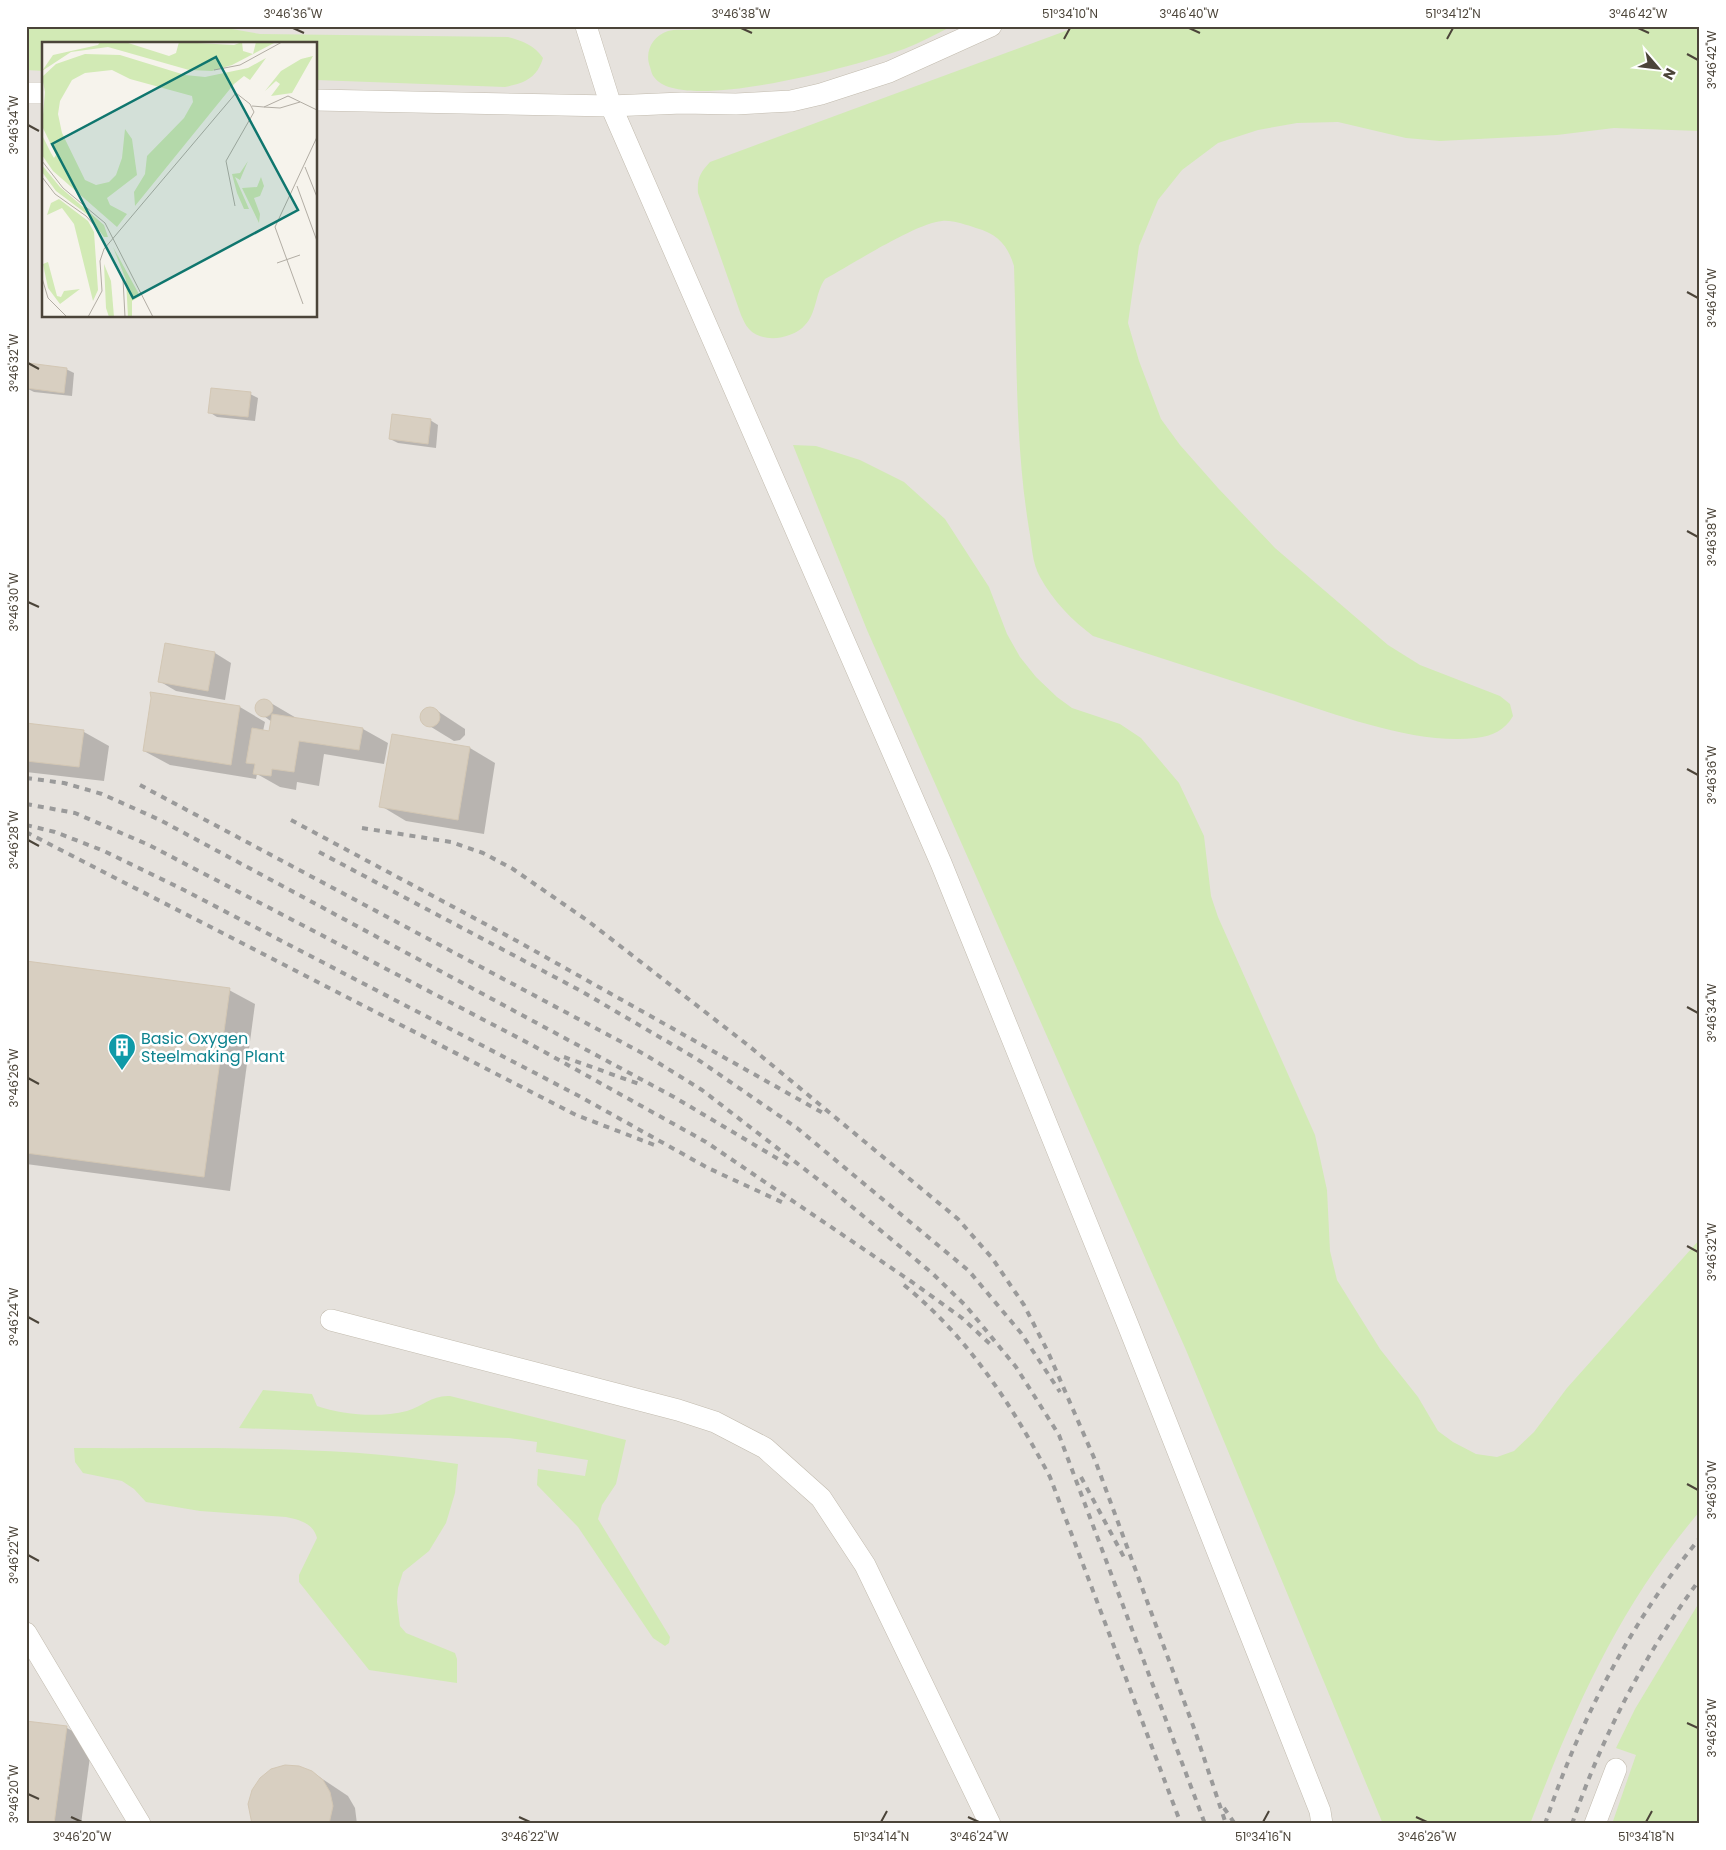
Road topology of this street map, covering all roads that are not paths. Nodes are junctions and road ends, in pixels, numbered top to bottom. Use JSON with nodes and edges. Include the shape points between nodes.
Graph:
{"nodes":[{"id":1,"x":586,"y":26,"type":"edge"},
{"id":2,"x":991,"y":26,"type":"edge"},
{"id":3,"x":26,"y":93,"type":"edge"},
{"id":4,"x":42,"y":93,"type":"edge"},
{"id":5,"x":318,"y":100,"type":"edge"},
{"id":6,"x":611,"y":106,"type":"junction"},
{"id":7,"x":331,"y":1320,"type":"dead end"},
{"id":8,"x":26,"y":1633,"type":"edge"},
{"id":9,"x":1616,"y":1769,"type":"dead end"},
{"id":10,"x":140,"y":1824,"type":"edge"},
{"id":11,"x":990,"y":1824,"type":"edge"},
{"id":12,"x":1322,"y":1824,"type":"edge"},
{"id":13,"x":1595,"y":1824,"type":"edge"}],
"edges":[{"from":1,"to":6,"type":"lane"},
{"from":2,"to":6,"type":"lane","via":[[889,72],[791,101]]},
{"from":3,"to":4,"type":"lane"},
{"from":5,"to":6,"type":"lane"},
{"from":6,"to":12,"type":"lane","via":[[941,863],[1136,1343],[1320,1810]]},
{"from":7,"to":11,"type":"lane","via":[[678,1410],[715,1422],[765,1448],[821,1498],[865,1565]]},
{"from":8,"to":10,"type":"lane"},
{"from":9,"to":13,"type":"lane"}]}
